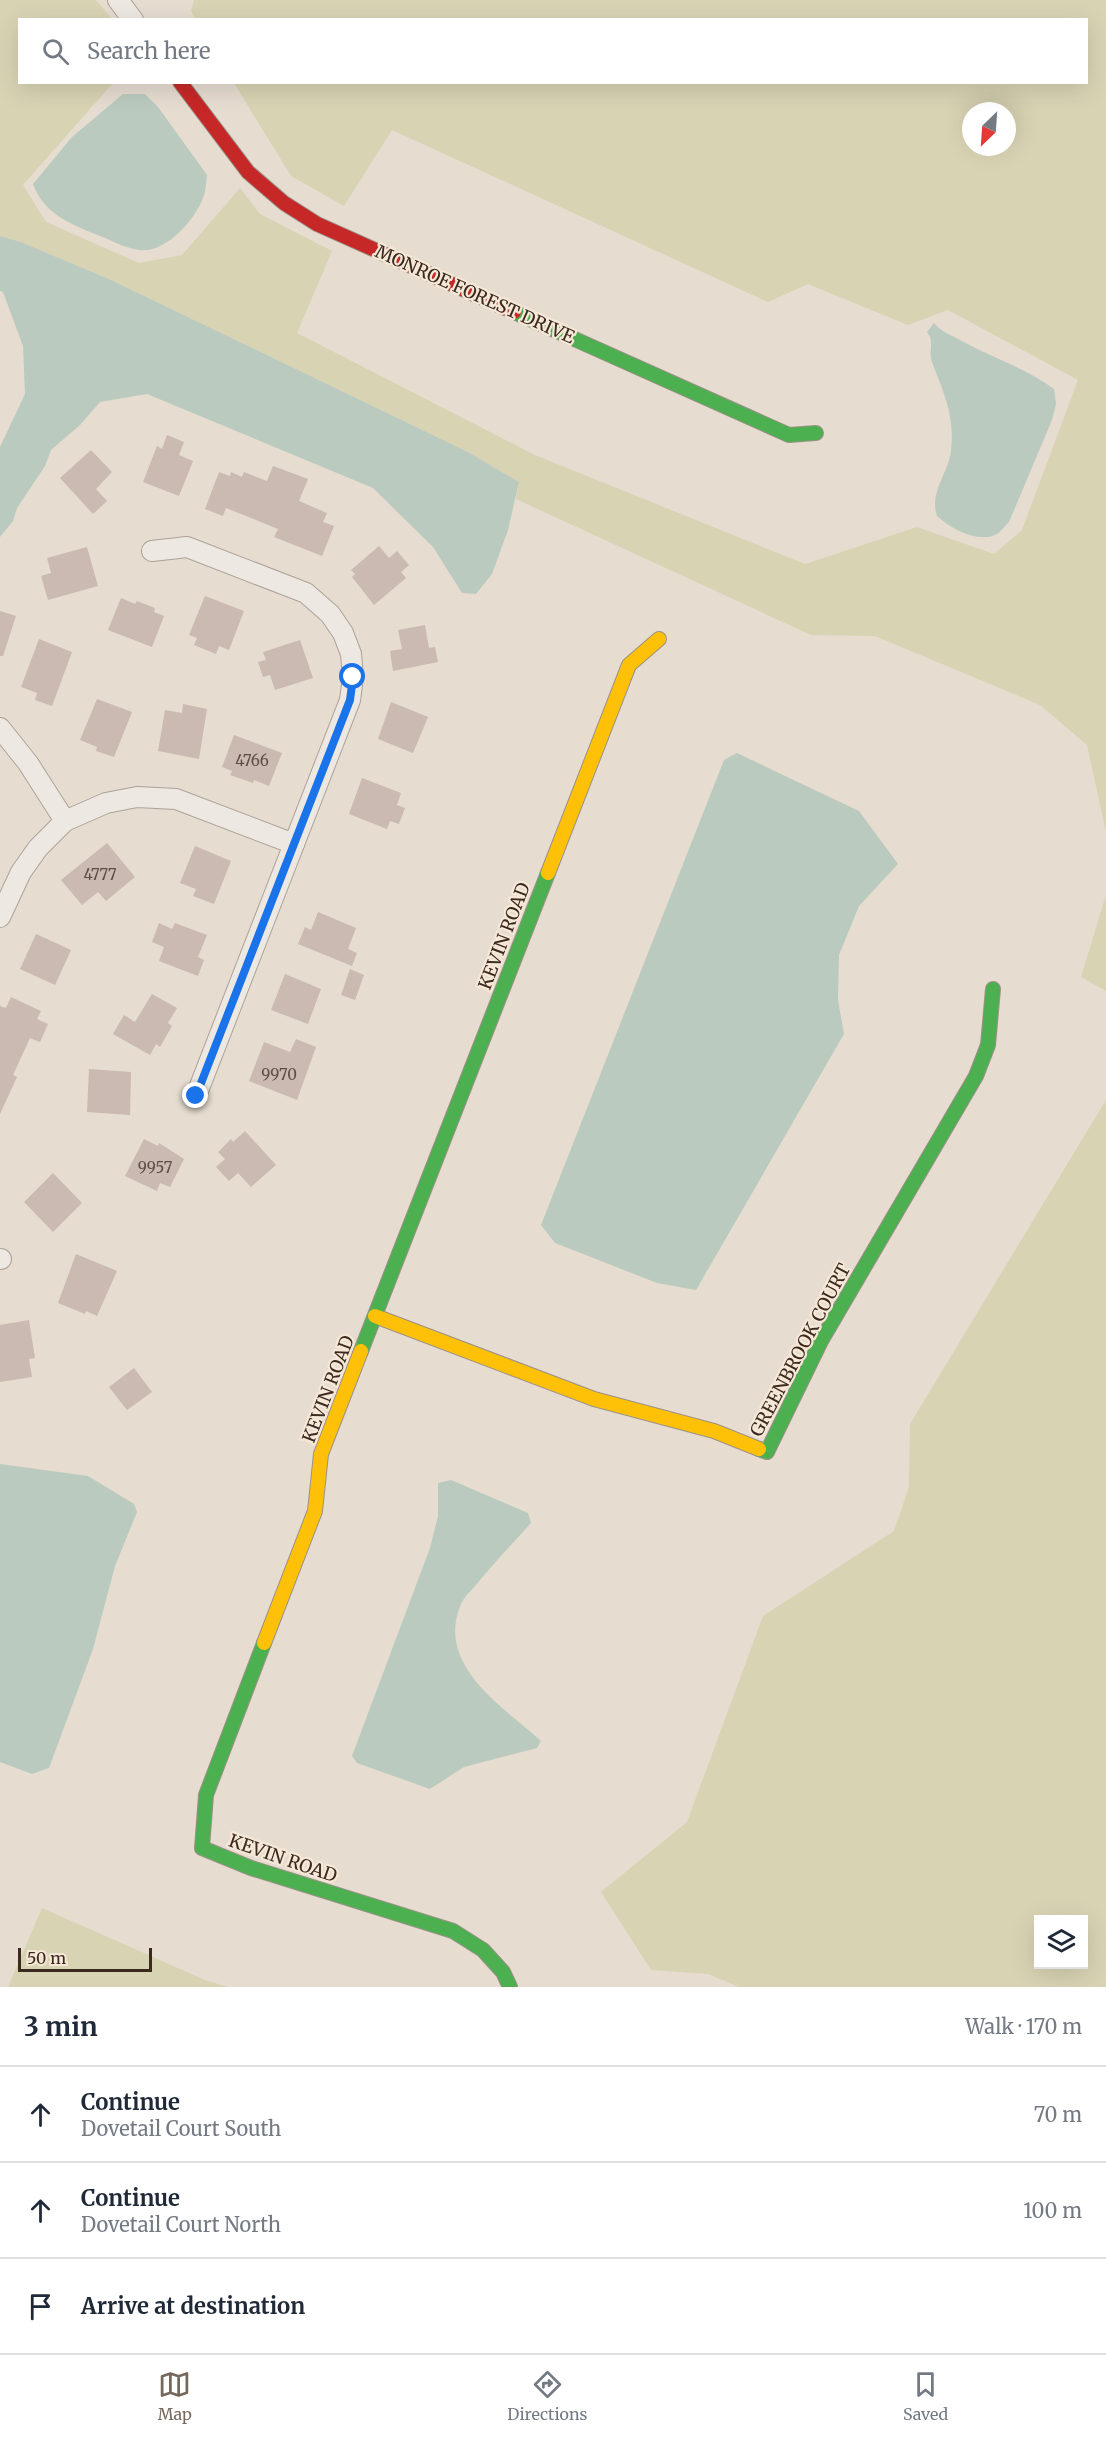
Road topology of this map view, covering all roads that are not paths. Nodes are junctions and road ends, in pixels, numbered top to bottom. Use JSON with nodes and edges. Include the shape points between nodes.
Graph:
{"nodes":[{"id":1,"x":118,"y":0,"type":"edge"},
{"id":2,"x":132,"y":18,"type":"edge"},
{"id":3,"x":182,"y":84,"type":"edge"},
{"id":4,"x":816,"y":433,"type":"dead end"},
{"id":5,"x":152,"y":551,"type":"dead end"},
{"id":6,"x":659,"y":639,"type":"dead end"},
{"id":7,"x":0,"y":728,"type":"edge"},
{"id":8,"x":65,"y":821,"type":"junction"},
{"id":9,"x":294,"y":844,"type":"junction"},
{"id":10,"x":0,"y":917,"type":"edge"},
{"id":11,"x":993,"y":989,"type":"dead end"},
{"id":12,"x":196,"y":1096,"type":"dead end"},
{"id":13,"x":375,"y":1316,"type":"junction"},
{"id":14,"x":510,"y":1987,"type":"edge"}],
"edges":[{"from":1,"to":2,"type":"street"},
{"from":3,"to":4,"type":"street","name":"MONROE FOREST DRIVE","via":[[248,172],[284,203],[317,224],[789,435]]},
{"from":5,"to":9,"type":"street","via":[[187,547],[306,593],[330,614],[343,633],[351,654],[350,700]]},
{"from":6,"to":13,"type":"street","name":"KEVIN ROAD","via":[[629,665]]},
{"from":7,"to":8,"type":"street"},
{"from":8,"to":9,"type":"street","via":[[106,803],[137,797],[176,799]]},
{"from":8,"to":10,"type":"street","via":[[21,872]]},
{"from":9,"to":12,"type":"street"},
{"from":11,"to":13,"type":"street","name":"GREENBROOK COURT","via":[[988,1045],[976,1076],[821,1341],[767,1452],[714,1431],[594,1399]]},
{"from":13,"to":14,"type":"street","name":"KEVIN ROAD","via":[[321,1454],[315,1511],[206,1795],[202,1848],[251,1868],[453,1931],[483,1950],[503,1972]]}]}
